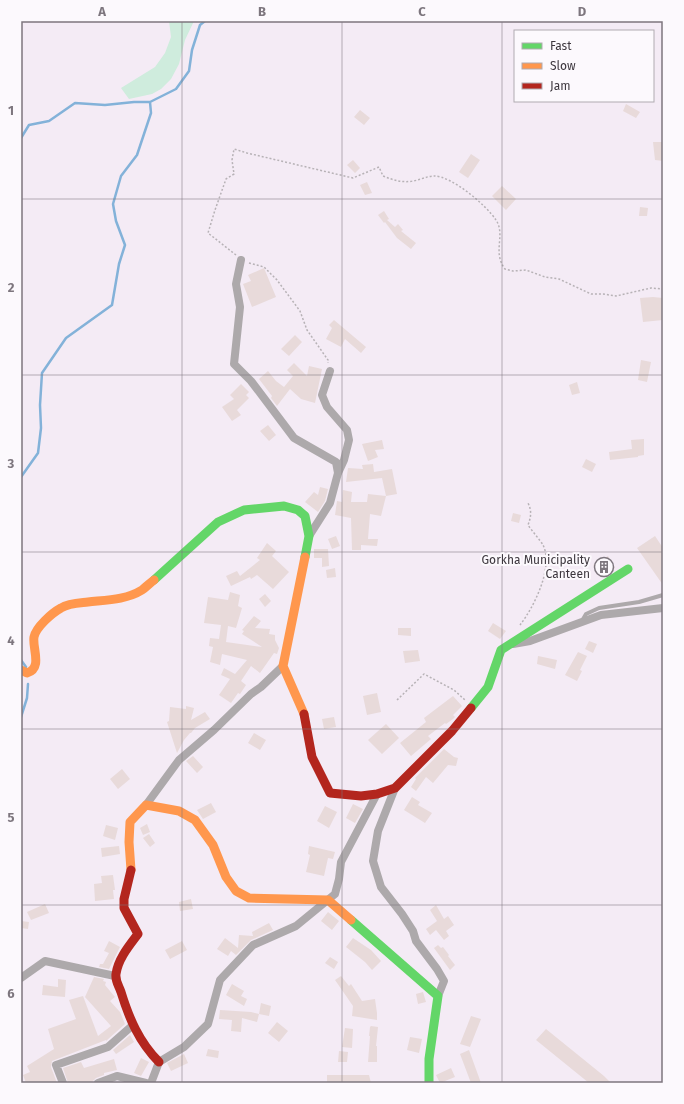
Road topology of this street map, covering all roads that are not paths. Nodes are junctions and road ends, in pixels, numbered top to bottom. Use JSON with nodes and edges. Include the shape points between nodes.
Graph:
{"nodes":[{"id":1,"x":241,"y":260,"type":"road end"},
{"id":2,"x":330,"y":371,"type":"road end"},
{"id":3,"x":338,"y":473,"type":"junction"},
{"id":4,"x":309,"y":536,"type":"junction"},
{"id":5,"x":628,"y":569,"type":"dead end"},
{"id":6,"x":663,"y":595,"type":"edge"},
{"id":7,"x":663,"y":608,"type":"edge"},
{"id":8,"x":582,"y":622,"type":"junction"},
{"id":9,"x":508,"y":646,"type":"junction"},
{"id":10,"x":283,"y":666,"type":"junction"},
{"id":11,"x":21,"y":670,"type":"edge"},
{"id":12,"x":395,"y":788,"type":"junction"},
{"id":13,"x":377,"y":794,"type":"junction"},
{"id":14,"x":146,"y":805,"type":"junction"},
{"id":15,"x":328,"y":900,"type":"junction"},
{"id":16,"x":115,"y":976,"type":"junction"},
{"id":17,"x":21,"y":978,"type":"edge"},
{"id":18,"x":438,"y":996,"type":"junction"},
{"id":19,"x":133,"y":1025,"type":"junction"},
{"id":20,"x":159,"y":1062,"type":"junction"},
{"id":21,"x":63,"y":1083,"type":"edge"},
{"id":22,"x":98,"y":1083,"type":"edge"},
{"id":23,"x":146,"y":1083,"type":"edge"},
{"id":24,"x":151,"y":1083,"type":"edge"},
{"id":25,"x":429,"y":1083,"type":"edge"}],
"edges":[{"from":1,"to":3,"type":"street","via":[[236,284],[240,307],[234,364],[251,381],[294,438],[336,462]]},
{"from":2,"to":3,"type":"street","via":[[322,395],[327,407],[347,430],[349,440]]},
{"from":3,"to":4,"type":"street","via":[[330,503]]},
{"from":4,"to":10,"type":"street"},
{"from":4,"to":11,"type":"street","via":[[305,516],[298,510],[284,506],[244,510],[218,522],[142,590],[118,598],[70,604],[61,608],[38,627],[34,637],[35,665],[30,672]]},
{"from":5,"to":9,"type":"street"},
{"from":6,"to":8,"type":"lane","via":[[639,602],[600,608],[586,614]]},
{"from":7,"to":8,"type":"street","via":[[601,615]]},
{"from":8,"to":9,"type":"street","via":[[530,641]]},
{"from":9,"to":12,"type":"street","via":[[501,650],[488,687],[452,730]]},
{"from":10,"to":13,"type":"street","via":[[306,718],[312,757],[330,793],[361,796]]},
{"from":10,"to":14,"type":"street","via":[[179,760]]},
{"from":12,"to":13,"type":"street"},
{"from":12,"to":18,"type":"street","via":[[378,831],[373,861],[381,887],[402,914],[416,941],[444,981]]},
{"from":13,"to":15,"type":"street","via":[[341,862],[335,894]]},
{"from":14,"to":15,"type":"street","via":[[179,811],[195,820],[212,844],[226,877],[236,892],[249,898]]},
{"from":14,"to":16,"type":"street","via":[[130,822],[131,868],[124,899],[124,908],[138,934],[122,955]]},
{"from":15,"to":18,"type":"street"},
{"from":15,"to":20,"type":"street","via":[[296,926],[253,945],[220,980],[208,1024],[184,1046]]},
{"from":16,"to":17,"type":"street","via":[[46,961]]},
{"from":16,"to":19,"type":"street"},
{"from":18,"to":25,"type":"street","via":[[429,1059]]},
{"from":19,"to":20,"type":"street","via":[[141,1041]]},
{"from":19,"to":21,"type":"street","via":[[108,1047],[56,1065]]},
{"from":20,"to":24,"type":"street"},
{"from":22,"to":23,"type":"street","via":[[116,1076]]}]}
